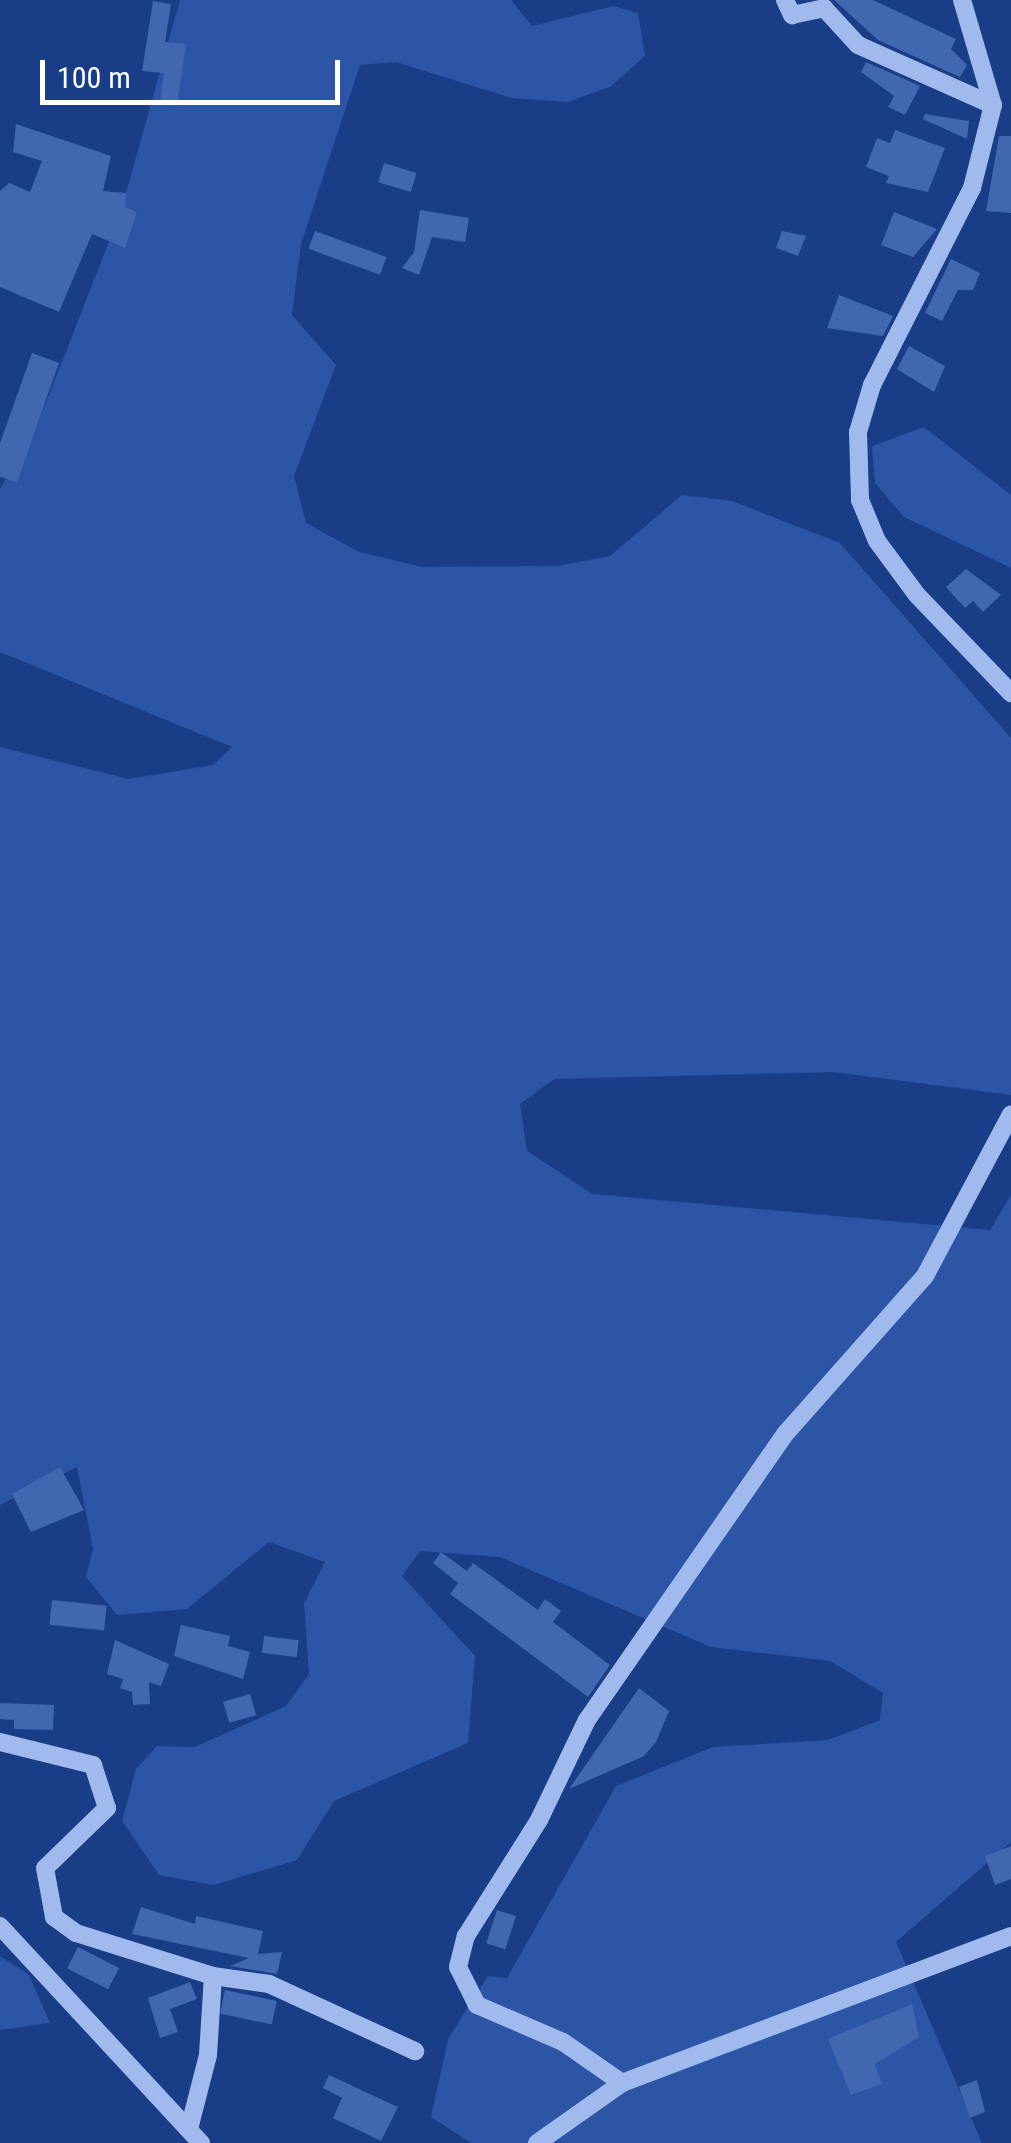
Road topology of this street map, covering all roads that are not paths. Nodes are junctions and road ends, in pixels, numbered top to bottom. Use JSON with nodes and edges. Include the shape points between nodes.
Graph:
{"nodes":[{"id":1,"x":962,"y":0,"type":"edge"},
{"id":2,"x":788,"y":8,"type":"edge"},
{"id":3,"x":993,"y":105,"type":"junction"},
{"id":4,"x":1011,"y":693,"type":"edge"},
{"id":5,"x":1011,"y":1114,"type":"edge"},
{"id":6,"x":0,"y":1742,"type":"edge"},
{"id":7,"x":0,"y":1926,"type":"edge"},
{"id":8,"x":1011,"y":1936,"type":"edge"},
{"id":9,"x":213,"y":1976,"type":"junction"},
{"id":10,"x":414,"y":2051,"type":"dead end"},
{"id":11,"x":622,"y":2083,"type":"junction"},
{"id":12,"x":195,"y":2136,"type":"edge"},
{"id":13,"x":537,"y":2143,"type":"edge"}],
"edges":[{"from":1,"to":3,"type":"street"},
{"from":2,"to":3,"type":"street","via":[[824,8],[858,45]]},
{"from":3,"to":4,"type":"street","via":[[972,188],[872,385],[858,432],[860,500],[877,541],[917,595]]},
{"from":5,"to":11,"type":"street","via":[[925,1276],[786,1433],[587,1720],[539,1820],[466,1936],[458,1967],[477,2005],[563,2042]]},
{"from":6,"to":9,"type":"street","via":[[93,1765],[107,1808],[45,1868],[54,1917],[76,1933]]},
{"from":7,"to":12,"type":"street"},
{"from":8,"to":11,"type":"street"},
{"from":9,"to":10,"type":"street","via":[[269,1984]]},
{"from":9,"to":12,"type":"street"},
{"from":11,"to":13,"type":"street"}]}
